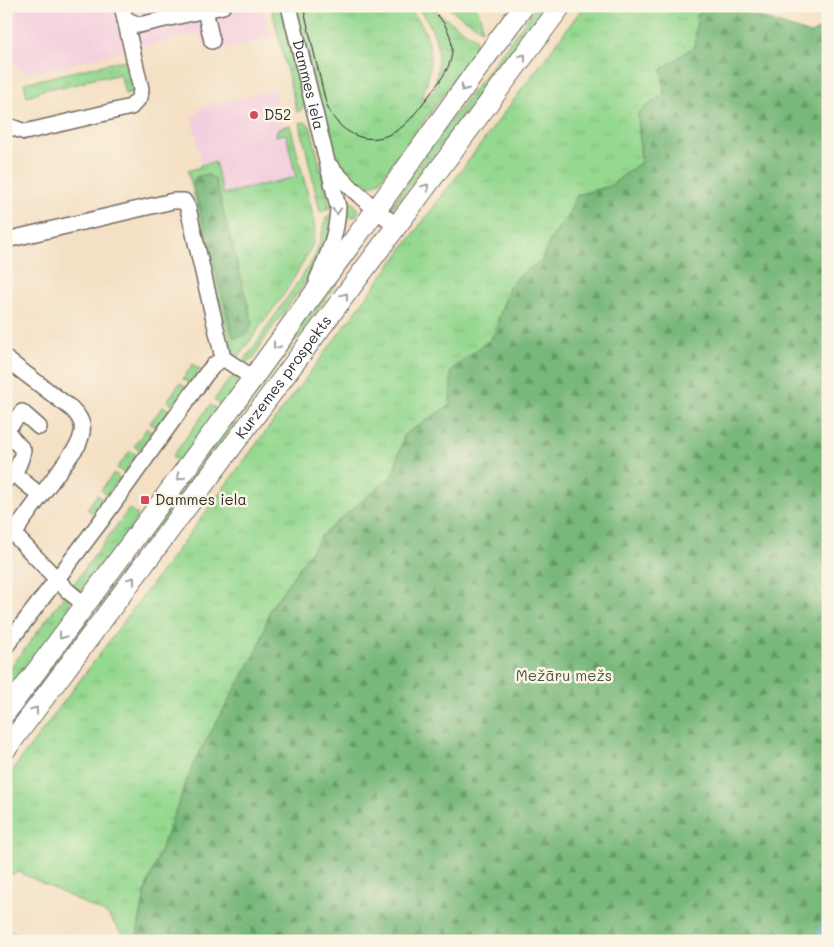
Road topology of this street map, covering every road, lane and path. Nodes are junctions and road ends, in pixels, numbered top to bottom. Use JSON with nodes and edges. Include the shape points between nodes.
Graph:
{"nodes":[{"id":1,"x":223,"y":6,"type":"edge"},
{"id":2,"x":289,"y":6,"type":"edge"},
{"id":3,"x":524,"y":6,"type":"edge"},
{"id":4,"x":561,"y":6,"type":"edge"},
{"id":5,"x":205,"y":10,"type":"junction"},
{"id":6,"x":124,"y":12,"type":"edge"},
{"id":7,"x":212,"y":41,"type":"dead end"},
{"id":8,"x":6,"y":125,"type":"edge"},
{"id":9,"x":328,"y":163,"type":"junction"},
{"id":10,"x":376,"y":210,"type":"junction"},
{"id":11,"x":397,"y":226,"type":"junction"},
{"id":12,"x":6,"y":240,"type":"edge"},
{"id":13,"x":304,"y":307,"type":"junction"},
{"id":14,"x":223,"y":358,"type":"junction"},
{"id":15,"x":6,"y":359,"type":"edge"},
{"id":16,"x":253,"y":378,"type":"junction"},
{"id":17,"x":39,"y":426,"type":"dead end"},
{"id":18,"x":6,"y":431,"type":"edge"},
{"id":19,"x":10,"y":477,"type":"edge"},
{"id":20,"x":41,"y":496,"type":"junction"},
{"id":21,"x":11,"y":530,"type":"edge"},
{"id":22,"x":57,"y":579,"type":"junction"},
{"id":23,"x":85,"y":605,"type":"junction"},
{"id":24,"x":103,"y":619,"type":"junction"},
{"id":25,"x":6,"y":646,"type":"edge"},
{"id":26,"x":6,"y":712,"type":"edge"},
{"id":27,"x":6,"y":749,"type":"edge"}],
"edges":[{"from":1,"to":5,"type":"street"},
{"from":2,"to":9,"type":"street","name":"Dammes iela"},
{"from":3,"to":10,"type":"main road","name":"Kurzemes prospekts","one_way":true},
{"from":11,"to":4,"type":"main road","name":"Kurzemes prospekts","one_way":true},
{"from":5,"to":6,"type":"street","via":[[139,25]]},
{"from":5,"to":7,"type":"street"},
{"from":6,"to":8,"type":"street","via":[[140,89],[140,96],[131,107],[25,132]]},
{"from":9,"to":10,"type":"street","name":"Dammes iela"},
{"from":9,"to":13,"type":"street","name":"Dammes iela","one_way":true,"via":[[338,207],[338,223],[330,250]]},
{"from":10,"to":11,"type":"street","name":"Dammes iela"},
{"from":10,"to":13,"type":"main road","name":"Kurzemes prospekts"},
{"from":24,"to":11,"type":"main road","name":"Kurzemes prospekts","one_way":true},
{"from":12,"to":14,"type":"street","via":[[184,200]]},
{"from":13,"to":16,"type":"main road","name":"Kurzemes prospekts","one_way":true},
{"from":14,"to":16,"type":"street"},
{"from":14,"to":22,"type":"street","via":[[206,374]]},
{"from":15,"to":20,"type":"street","via":[[72,408],[82,424],[78,445]]},
{"from":16,"to":23,"type":"main road","name":"Kurzemes prospekts","one_way":true},
{"from":17,"to":18,"type":"street","via":[[22,412]]},
{"from":18,"to":19,"type":"street","via":[[23,450],[22,460]]},
{"from":19,"to":20,"type":"street"},
{"from":20,"to":21,"type":"street","via":[[21,523]]},
{"from":21,"to":22,"type":"street"},
{"from":22,"to":23,"type":"street"},
{"from":22,"to":25,"type":"street"},
{"from":23,"to":24,"type":"main road"},
{"from":23,"to":26,"type":"main road","name":"Kurzemes prospekts","one_way":true},
{"from":27,"to":24,"type":"main road","name":"Kurzemes prospekts","one_way":true}]}
